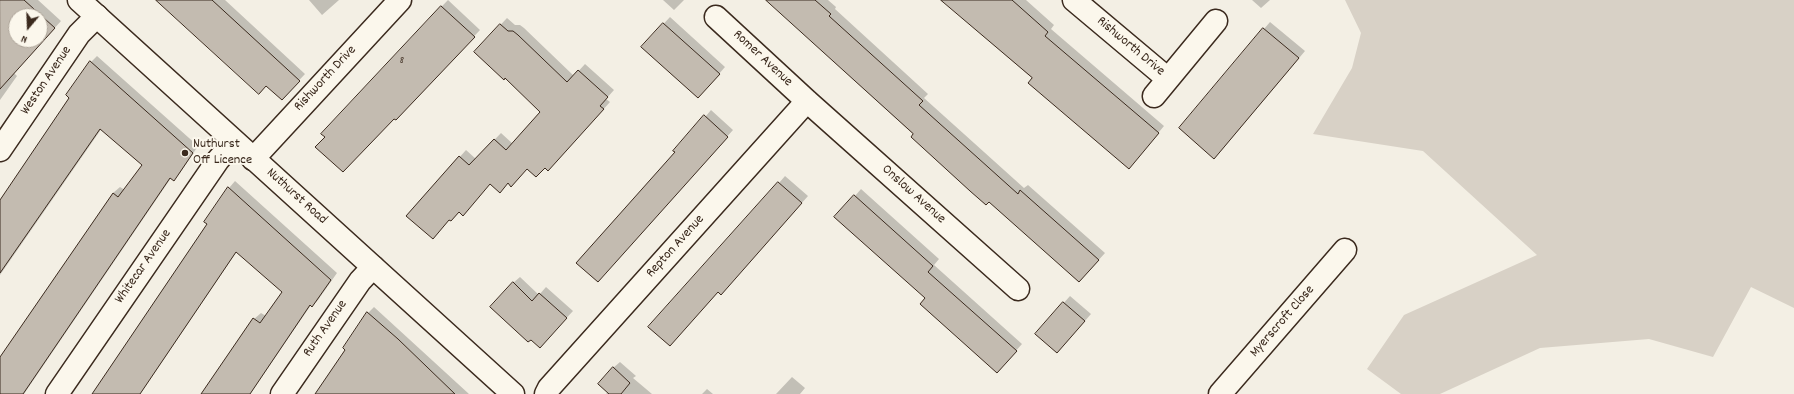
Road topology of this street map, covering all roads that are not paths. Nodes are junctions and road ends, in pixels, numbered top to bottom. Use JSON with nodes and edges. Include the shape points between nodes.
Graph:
{"nodes":[{"id":1,"x":79,"y":0,"type":"edge"},
{"id":2,"x":400,"y":0,"type":"edge"},
{"id":3,"x":1074,"y":0,"type":"edge"},
{"id":4,"x":97,"y":16,"type":"junction"},
{"id":5,"x":716,"y":17,"type":"dead end"},
{"id":6,"x":1216,"y":21,"type":"dead end"},
{"id":7,"x":1168,"y":79,"type":"junction"},
{"id":8,"x":1154,"y":96,"type":"dead end"},
{"id":9,"x":807,"y":101,"type":"junction"},
{"id":10,"x":234,"y":142,"type":"junction"},
{"id":11,"x":0,"y":150,"type":"edge"},
{"id":12,"x":253,"y":159,"type":"junction"},
{"id":13,"x":1345,"y":250,"type":"dead end"},
{"id":14,"x":373,"y":267,"type":"junction"},
{"id":15,"x":1018,"y":289,"type":"dead end"},
{"id":16,"x":57,"y":394,"type":"edge"},
{"id":17,"x":282,"y":394,"type":"edge"},
{"id":18,"x":513,"y":394,"type":"edge"},
{"id":19,"x":546,"y":394,"type":"edge"},
{"id":20,"x":1220,"y":394,"type":"edge"}],
"edges":[{"from":1,"to":4,"type":"street","name":"Nuthurst Road"},
{"from":2,"to":12,"type":"street","name":"Rishworth Drive"},
{"from":3,"to":7,"type":"street","name":"Rishworth Drive"},
{"from":4,"to":10,"type":"street","name":"Nuthurst Road"},
{"from":4,"to":11,"type":"street","name":"Weston Avenue","via":[[79,34]]},
{"from":5,"to":9,"type":"street","name":"Romer Avenue"},
{"from":6,"to":7,"type":"street","name":"Rishworth Drive"},
{"from":7,"to":8,"type":"street","name":"Rishworth Drive"},
{"from":9,"to":15,"type":"street","name":"Onslow Avenue"},
{"from":9,"to":19,"type":"street","name":"Repton Avenue"},
{"from":10,"to":12,"type":"street","name":"Nuthurst Road"},
{"from":10,"to":16,"type":"street","name":"Whitecar Avenue","via":[[218,160]]},
{"from":12,"to":14,"type":"street","name":"Nuthurst Road"},
{"from":13,"to":20,"type":"street","name":"Myerscroft Close"},
{"from":14,"to":17,"type":"street","name":"Ruth Avenue","via":[[360,281]]},
{"from":14,"to":18,"type":"street","name":"Nuthurst Road"}]}
